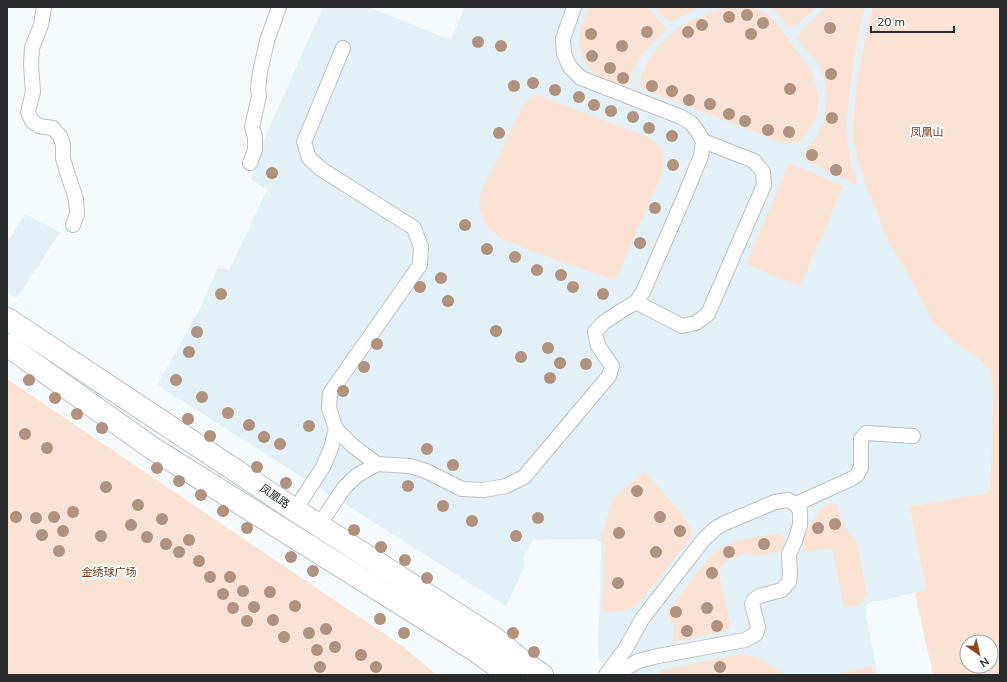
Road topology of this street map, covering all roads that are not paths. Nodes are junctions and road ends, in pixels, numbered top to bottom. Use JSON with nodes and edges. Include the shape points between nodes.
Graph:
{"nodes":[{"id":1,"x":44,"y":7,"type":"edge"},
{"id":2,"x":279,"y":7,"type":"edge"},
{"id":3,"x":574,"y":7,"type":"edge"},
{"id":4,"x":343,"y":48,"type":"dead end"},
{"id":5,"x":703,"y":141,"type":"junction"},
{"id":6,"x":250,"y":162,"type":"dead end"},
{"id":7,"x":73,"y":225,"type":"dead end"},
{"id":8,"x":636,"y":302,"type":"junction"},
{"id":9,"x":7,"y":319,"type":"edge"},
{"id":10,"x":7,"y":345,"type":"edge"},
{"id":11,"x":336,"y":429,"type":"junction"},
{"id":12,"x":912,"y":436,"type":"dead end"},
{"id":13,"x":377,"y":464,"type":"junction"},
{"id":14,"x":796,"y":504,"type":"junction"},
{"id":15,"x":295,"y":510,"type":"junction"},
{"id":16,"x":318,"y":525,"type":"junction"},
{"id":17,"x":509,"y":675,"type":"edge"},
{"id":18,"x":542,"y":675,"type":"edge"},
{"id":19,"x":606,"y":675,"type":"edge"},
{"id":20,"x":622,"y":675,"type":"edge"}],
"edges":[{"from":1,"to":7,"type":"lane","via":[[41,26],[32,48],[33,92],[28,112],[32,121],[39,126],[53,128],[60,136],[63,158],[76,199],[77,214]]},
{"from":2,"to":6,"type":"lane","via":[[260,72],[259,96],[252,127],[254,150]]},
{"from":3,"to":5,"type":"lane","via":[[563,39],[564,54],[570,67],[581,78],[681,117],[691,123]]},
{"from":4,"to":11,"type":"lane","via":[[304,142],[309,158],[322,170],[414,228],[421,247],[420,265],[330,393],[329,408]]},
{"from":5,"to":8,"type":"lane","via":[[701,156],[685,195],[643,292]]},
{"from":5,"to":8,"type":"lane","via":[[754,161],[763,172],[764,185],[708,314],[696,323],[682,326]]},
{"from":8,"to":13,"type":"lane","via":[[602,323],[595,332],[598,346],[612,366],[609,376],[524,477],[506,486],[492,489],[462,489],[410,466]]},
{"from":9,"to":15,"type":"main road","name":"凤凰路"},
{"from":10,"to":17,"type":"main road","via":[[152,448],[475,650]]},
{"from":11,"to":13,"type":"lane"},
{"from":11,"to":15,"type":"lane","via":[[323,467]]},
{"from":12,"to":14,"type":"lane","via":[[866,433],[861,439],[861,467],[857,475]]},
{"from":13,"to":16,"type":"lane","via":[[356,476],[344,488]]},
{"from":14,"to":19,"type":"lane","via":[[788,500],[775,502],[716,528],[704,539],[642,619],[626,648]]},
{"from":14,"to":20,"type":"lane","via":[[800,512],[800,525],[789,554],[789,582],[782,590],[759,596],[754,600],[752,604],[758,627],[756,634],[744,640],[638,661],[625,669]]},
{"from":15,"to":16,"type":"main road","name":"凤凰路"},
{"from":16,"to":18,"type":"main road","name":"凤凰路","via":[[494,638]]}]}
